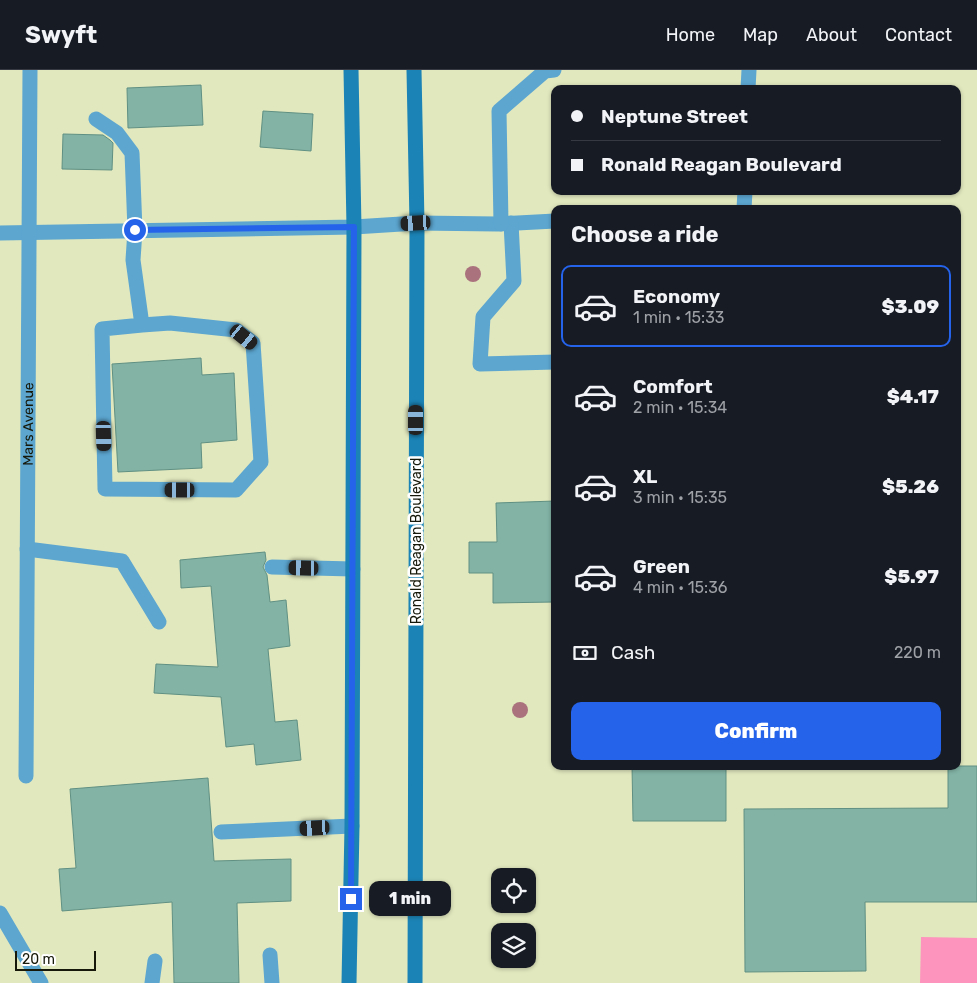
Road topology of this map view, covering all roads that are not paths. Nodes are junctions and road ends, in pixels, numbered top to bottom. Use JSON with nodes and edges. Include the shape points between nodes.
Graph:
{"nodes":[{"id":1,"x":30,"y":70,"type":"edge"},
{"id":2,"x":351,"y":70,"type":"edge"},
{"id":3,"x":414,"y":70,"type":"edge"},
{"id":4,"x":554,"y":70,"type":"edge"},
{"id":5,"x":749,"y":70,"type":"edge"},
{"id":6,"x":748,"y":85,"type":"edge"},
{"id":7,"x":96,"y":119,"type":"dead end"},
{"id":8,"x":551,"y":221,"type":"edge"},
{"id":9,"x":416,"y":223,"type":"junction"},
{"id":10,"x":506,"y":223,"type":"junction"},
{"id":11,"x":354,"y":227,"type":"junction"},
{"id":12,"x":135,"y":230,"type":"junction"},
{"id":13,"x":30,"y":232,"type":"junction"},
{"id":14,"x":0,"y":233,"type":"edge"},
{"id":15,"x":142,"y":325,"type":"junction"},
{"id":16,"x":551,"y":362,"type":"edge"},
{"id":17,"x":27,"y":549,"type":"junction"},
{"id":18,"x":272,"y":567,"type":"dead end"},
{"id":19,"x":353,"y":569,"type":"junction"},
{"id":20,"x":159,"y":622,"type":"dead end"},
{"id":21,"x":26,"y":776,"type":"dead end"},
{"id":22,"x":352,"y":826,"type":"junction"},
{"id":23,"x":221,"y":832,"type":"dead end"},
{"id":24,"x":0,"y":914,"type":"edge"},
{"id":25,"x":270,"y":955,"type":"dead end"},
{"id":26,"x":155,"y":961,"type":"dead end"},
{"id":27,"x":41,"y":983,"type":"edge"},
{"id":28,"x":152,"y":983,"type":"edge"},
{"id":29,"x":272,"y":983,"type":"edge"},
{"id":30,"x":350,"y":983,"type":"edge"},
{"id":31,"x":415,"y":983,"type":"edge"}],
"edges":[{"from":1,"to":13,"type":"street","name":"Mars Avenue"},
{"from":2,"to":11,"type":"main road"},
{"from":3,"to":9,"type":"main road","name":"Ronald Reagan Boulevard"},
{"from":4,"to":10,"type":"street","via":[[545,70],[499,111]]},
{"from":5,"to":6,"type":"street"},
{"from":7,"to":12,"type":"street","via":[[117,133],[132,153]]},
{"from":8,"to":10,"type":"street"},
{"from":9,"to":10,"type":"street"},
{"from":9,"to":11,"type":"street"},
{"from":9,"to":31,"type":"main road","name":"Ronald Reagan Boulevard"},
{"from":10,"to":16,"type":"street","via":[[514,282],[483,317],[480,364]]},
{"from":11,"to":12,"type":"street"},
{"from":11,"to":19,"type":"main road"},
{"from":12,"to":13,"type":"street"},
{"from":12,"to":15,"type":"street","via":[[133,260]]},
{"from":13,"to":14,"type":"street"},
{"from":13,"to":17,"type":"street","name":"Mars Avenue"},
{"from":15,"to":15,"type":"street","via":[[170,323],[236,330],[252,343],[261,462],[236,490],[106,489],[102,329]]},
{"from":17,"to":20,"type":"street","via":[[122,561]]},
{"from":17,"to":21,"type":"street","name":"Mars Avenue"},
{"from":18,"to":19,"type":"street"},
{"from":19,"to":22,"type":"main road"},
{"from":22,"to":23,"type":"street"},
{"from":22,"to":30,"type":"main road"},
{"from":24,"to":27,"type":"street"},
{"from":25,"to":29,"type":"street"},
{"from":26,"to":28,"type":"street"}]}
